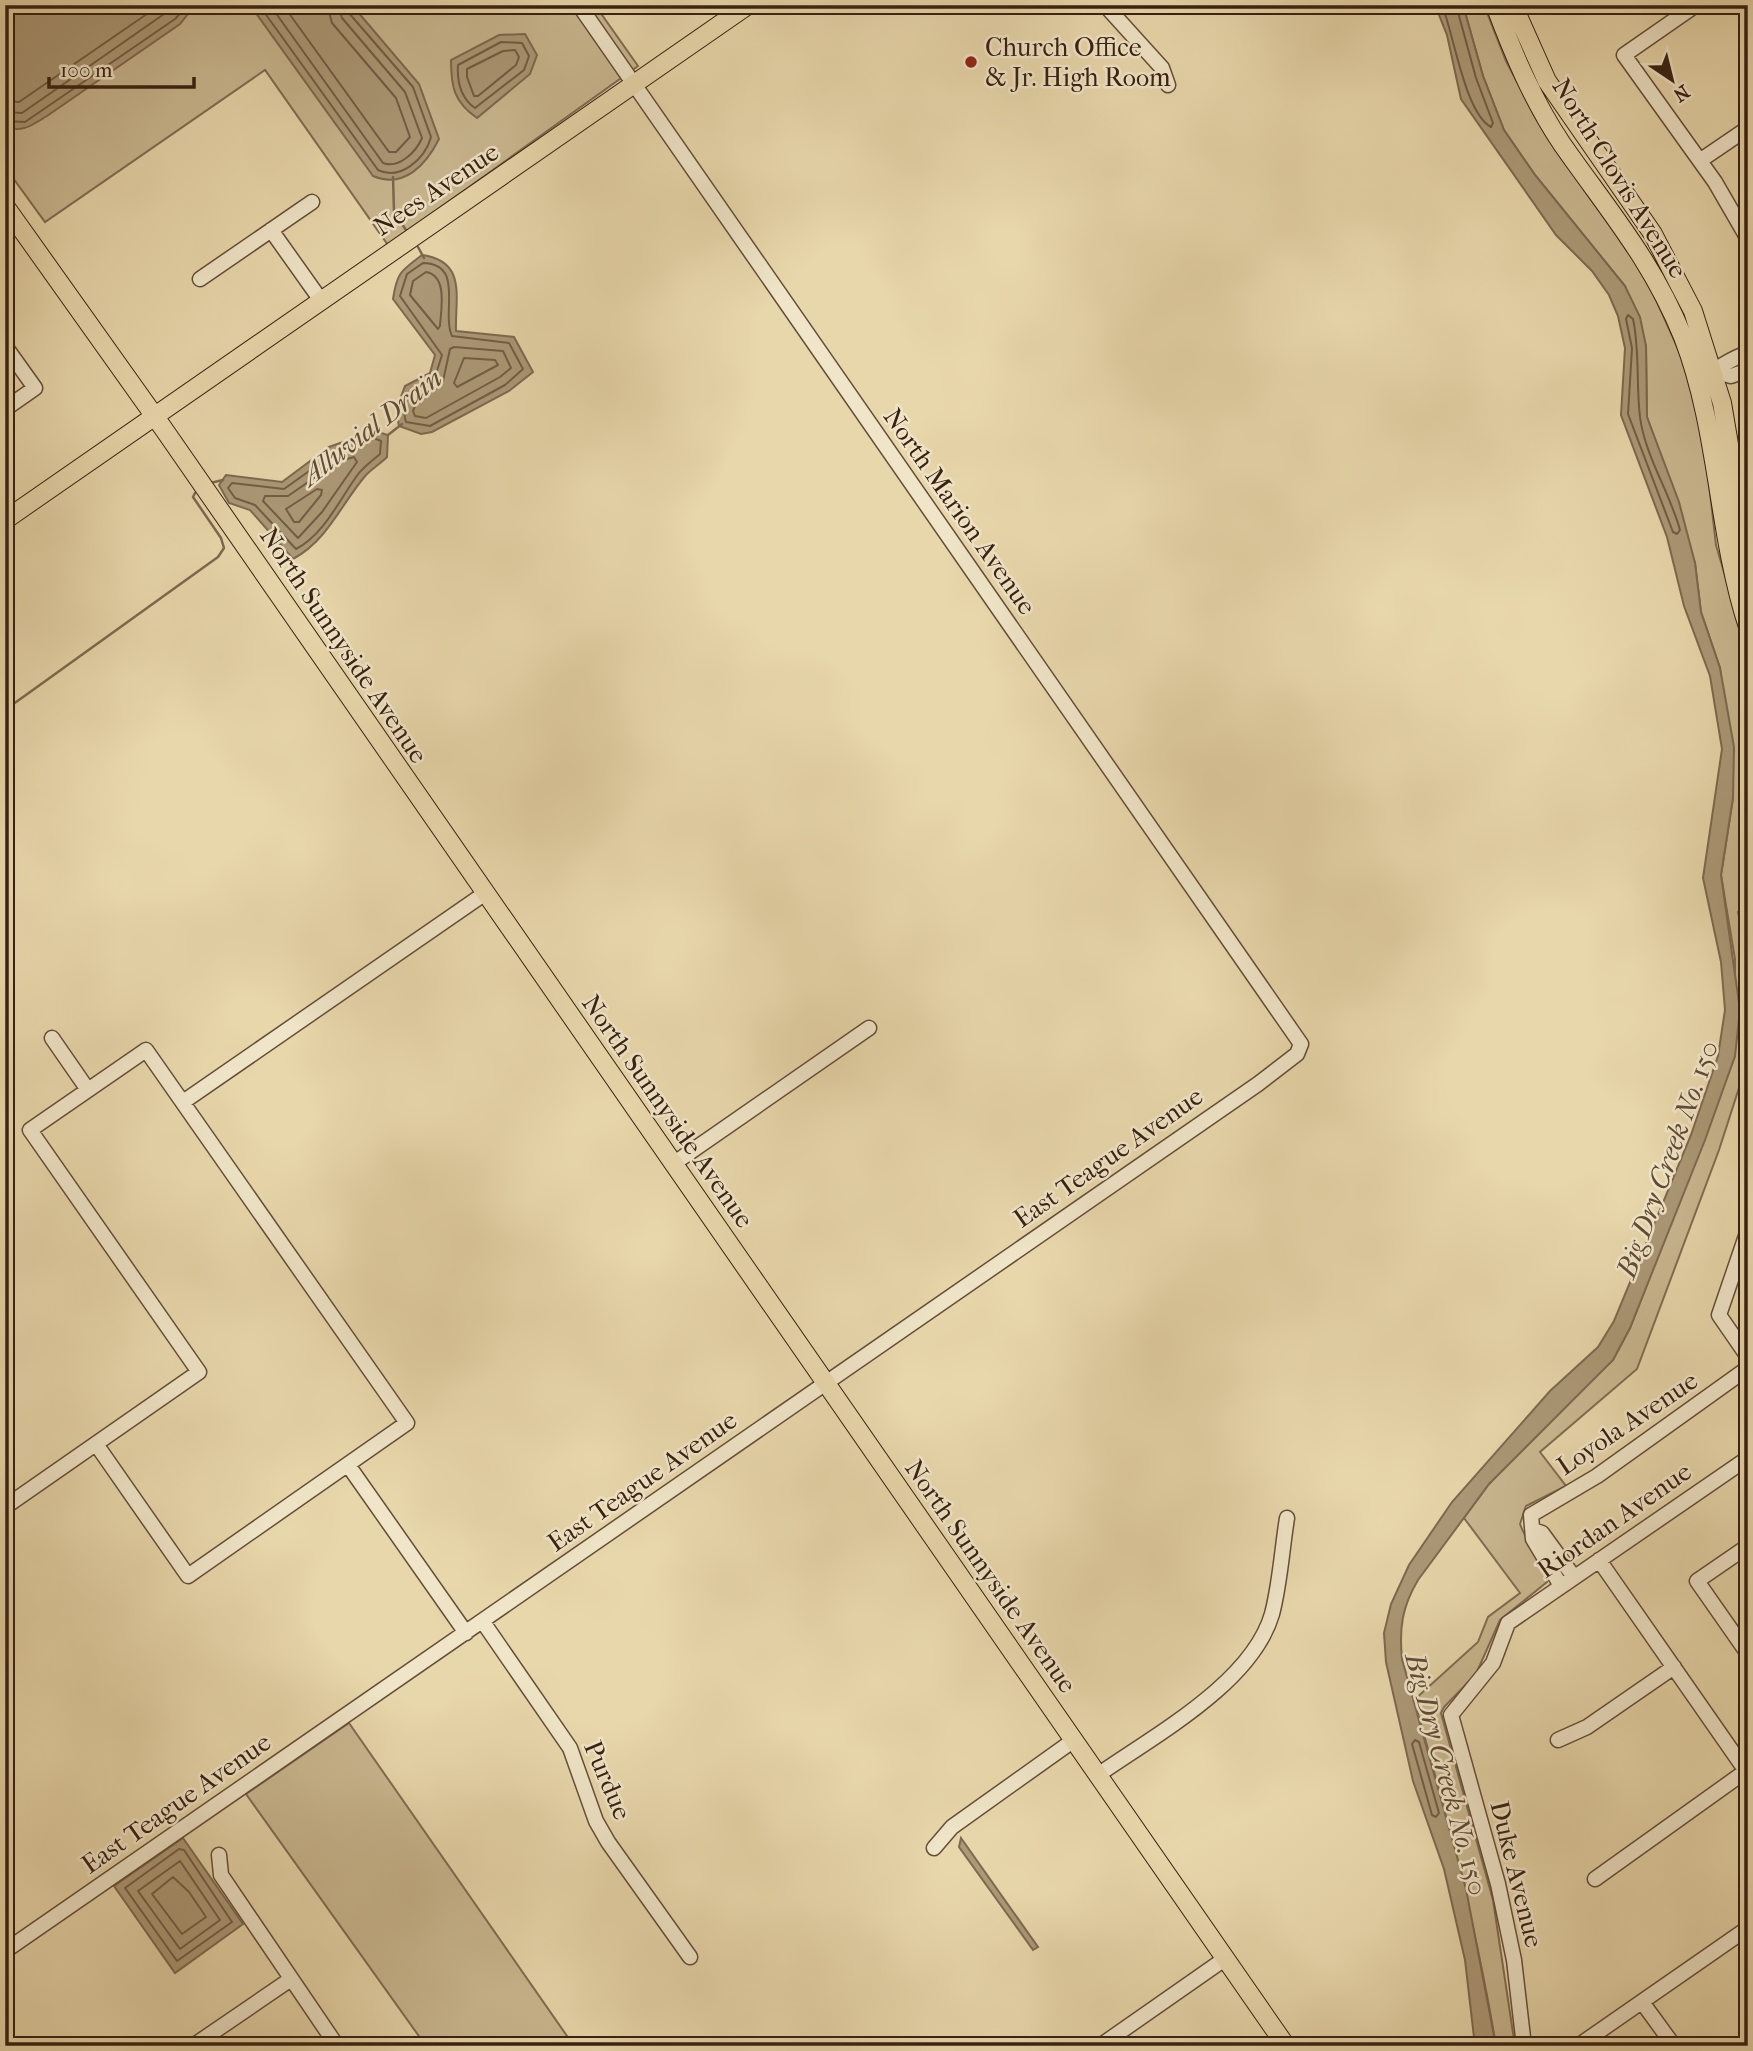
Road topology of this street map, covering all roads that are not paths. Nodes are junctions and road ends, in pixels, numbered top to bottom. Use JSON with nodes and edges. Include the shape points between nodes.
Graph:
{"nodes":[{"id":1,"x":579,"y":5,"type":"edge"},
{"id":2,"x":748,"y":5,"type":"edge"},
{"id":3,"x":1105,"y":5,"type":"edge"},
{"id":4,"x":1494,"y":5,"type":"edge"},
{"id":5,"x":1513,"y":5,"type":"edge"},
{"id":6,"x":1696,"y":5,"type":"edge"},
{"id":7,"x":634,"y":85,"type":"junction"},
{"id":8,"x":1168,"y":85,"type":"dead end"},
{"id":9,"x":1748,"y":128,"type":"edge"},
{"id":10,"x":1701,"y":160,"type":"junction"},
{"id":11,"x":312,"y":202,"type":"dead end"},
{"id":12,"x":5,"y":206,"type":"edge"},
{"id":13,"x":271,"y":230,"type":"junction"},
{"id":14,"x":1748,"y":239,"type":"edge"},
{"id":15,"x":200,"y":279,"type":"dead end"},
{"id":16,"x":320,"y":299,"type":"junction"},
{"id":17,"x":5,"y":346,"type":"edge"},
{"id":18,"x":1748,"y":353,"type":"edge"},
{"id":19,"x":1748,"y":370,"type":"edge"},
{"id":20,"x":1705,"y":374,"type":"junction"},
{"id":21,"x":5,"y":409,"type":"edge"},
{"id":22,"x":154,"y":417,"type":"junction"},
{"id":23,"x":5,"y":520,"type":"edge"},
{"id":24,"x":1748,"y":557,"type":"edge"},
{"id":25,"x":1748,"y":627,"type":"edge"},
{"id":26,"x":484,"y":894,"type":"junction"},
{"id":27,"x":869,"y":1028,"type":"dead end"},
{"id":28,"x":52,"y":1038,"type":"dead end"},
{"id":29,"x":1301,"y":1044,"type":"joint"},
{"id":30,"x":88,"y":1090,"type":"junction"},
{"id":31,"x":183,"y":1102,"type":"junction"},
{"id":32,"x":673,"y":1164,"type":"junction"},
{"id":33,"x":1748,"y":1230,"type":"edge"},
{"id":34,"x":1748,"y":1357,"type":"edge"},
{"id":35,"x":1748,"y":1368,"type":"edge"},
{"id":36,"x":824,"y":1383,"type":"junction"},
{"id":37,"x":96,"y":1444,"type":"junction"},
{"id":38,"x":1748,"y":1458,"type":"edge"},
{"id":39,"x":348,"y":1465,"type":"junction"},
{"id":40,"x":5,"y":1507,"type":"edge"},
{"id":41,"x":1287,"y":1518,"type":"dead end"},
{"id":42,"x":1748,"y":1546,"type":"edge"},
{"id":43,"x":1548,"y":1551,"type":"junction"},
{"id":44,"x":1599,"y":1560,"type":"junction"},
{"id":45,"x":1574,"y":1577,"type":"junction"},
{"id":46,"x":1562,"y":1586,"type":"junction"},
{"id":47,"x":483,"y":1622,"type":"junction"},
{"id":48,"x":466,"y":1633,"type":"junction"},
{"id":49,"x":1748,"y":1654,"type":"edge"},
{"id":50,"x":1674,"y":1668,"type":"junction"},
{"id":51,"x":1451,"y":1715,"type":"joint"},
{"id":52,"x":1074,"y":1740,"type":"junction"},
{"id":53,"x":1558,"y":1741,"type":"dead end"},
{"id":54,"x":1747,"y":1773,"type":"edge"},
{"id":55,"x":1098,"y":1775,"type":"junction"},
{"id":56,"x":934,"y":1848,"type":"dead end"},
{"id":57,"x":219,"y":1855,"type":"dead end"},
{"id":58,"x":1595,"y":1879,"type":"dead end"},
{"id":59,"x":1748,"y":1928,"type":"edge"},
{"id":60,"x":5,"y":1951,"type":"edge"},
{"id":61,"x":690,"y":1957,"type":"dead end"},
{"id":62,"x":1226,"y":1958,"type":"junction"},
{"id":63,"x":291,"y":1979,"type":"junction"},
{"id":64,"x":1642,"y":2002,"type":"junction"},
{"id":65,"x":192,"y":2046,"type":"edge"},
{"id":66,"x":337,"y":2046,"type":"edge"},
{"id":67,"x":1100,"y":2046,"type":"edge"},
{"id":68,"x":1286,"y":2046,"type":"edge"},
{"id":69,"x":1524,"y":2046,"type":"edge"},
{"id":70,"x":1578,"y":2046,"type":"edge"},
{"id":71,"x":1674,"y":2046,"type":"edge"}],
"edges":[{"from":1,"to":7,"type":"street","name":"North Marion Avenue"},
{"from":2,"to":7,"type":"main road","name":"Nees Avenue"},
{"from":3,"to":8,"type":"street","via":[[1162,68]]},
{"from":4,"to":20,"type":"main road","name":"North Clovis Avenue","via":[[1515,58],[1561,141],[1637,246]]},
{"from":5,"to":20,"type":"main road","name":"North Clovis Avenue","via":[[1561,104],[1668,259],[1693,311]]},
{"from":6,"to":10,"type":"street","via":[[1624,55]]},
{"from":7,"to":16,"type":"main road","name":"Nees Avenue"},
{"from":7,"to":29,"type":"street","name":"North Marion Avenue"},
{"from":9,"to":10,"type":"street"},
{"from":10,"to":14,"type":"street"},
{"from":11,"to":13,"type":"street"},
{"from":12,"to":22,"type":"main road","name":"North Sunnyside Avenue"},
{"from":13,"to":15,"type":"street"},
{"from":13,"to":16,"type":"street"},
{"from":16,"to":22,"type":"main road","name":"Nees Avenue"},
{"from":17,"to":21,"type":"street","via":[[35,388]]},
{"from":18,"to":20,"type":"street","via":[[1726,359]]},
{"from":19,"to":20,"type":"street","via":[[1731,376]]},
{"from":20,"to":24,"type":"main road","name":"North Clovis Avenue","via":[[1729,436]]},
{"from":20,"to":25,"type":"main road","name":"North Clovis Avenue","via":[[1724,534]]},
{"from":22,"to":23,"type":"main road","name":"Nees Avenue"},
{"from":22,"to":26,"type":"main road","name":"North Sunnyside Avenue"},
{"from":26,"to":31,"type":"street"},
{"from":26,"to":32,"type":"main road","name":"North Sunnyside Avenue"},
{"from":27,"to":32,"type":"street"},
{"from":28,"to":30,"type":"street"},
{"from":29,"to":36,"type":"street","name":"East Teague Avenue","via":[[1297,1054],[1258,1084]]},
{"from":30,"to":31,"type":"street","via":[[146,1050]]},
{"from":30,"to":37,"type":"street","via":[[30,1130],[199,1372]]},
{"from":31,"to":39,"type":"street","via":[[407,1423]]},
{"from":32,"to":36,"type":"main road","name":"North Sunnyside Avenue"},
{"from":33,"to":34,"type":"street","via":[[1719,1315]]},
{"from":35,"to":43,"type":"street","name":"Loyola Avenue","via":[[1532,1522]]},
{"from":36,"to":47,"type":"street","name":"East Teague Avenue"},
{"from":36,"to":52,"type":"main road","name":"North Sunnyside Avenue"},
{"from":37,"to":39,"type":"street","via":[[188,1576]]},
{"from":37,"to":40,"type":"street"},
{"from":38,"to":44,"type":"street","name":"Riordan Avenue"},
{"from":39,"to":48,"type":"street"},
{"from":41,"to":55,"type":"street","via":[[1272,1615],[1252,1655],[1230,1681]]},
{"from":42,"to":49,"type":"street","via":[[1697,1581]]},
{"from":43,"to":45,"type":"street"},
{"from":43,"to":46,"type":"street","via":[[1544,1562]]},
{"from":44,"to":45,"type":"street","name":"Riordan Avenue"},
{"from":44,"to":50,"type":"street"},
{"from":45,"to":46,"type":"street","name":"Riordan Avenue"},
{"from":46,"to":51,"type":"street","name":"Riordan Avenue","via":[[1508,1623],[1493,1662]]},
{"from":47,"to":48,"type":"street","name":"East Teague Avenue"},
{"from":47,"to":61,"type":"street","name":"Purdue","via":[[570,1748],[602,1832]]},
{"from":48,"to":60,"type":"street","name":"East Teague Avenue"},
{"from":50,"to":53,"type":"street","via":[[1587,1727]]},
{"from":50,"to":54,"type":"street"},
{"from":51,"to":69,"type":"street","name":"Duke Avenue","via":[[1498,1884],[1514,1960]]},
{"from":52,"to":55,"type":"main road","name":"North Sunnyside Avenue"},
{"from":52,"to":56,"type":"street","via":[[952,1827]]},
{"from":54,"to":58,"type":"street"},
{"from":55,"to":62,"type":"main road","name":"North Sunnyside Avenue"},
{"from":57,"to":63,"type":"street","via":[[221,1874]]},
{"from":59,"to":64,"type":"street"},
{"from":62,"to":67,"type":"street"},
{"from":62,"to":68,"type":"main road","name":"North Sunnyside Avenue"},
{"from":63,"to":65,"type":"street"},
{"from":63,"to":66,"type":"street"},
{"from":64,"to":70,"type":"street"},
{"from":64,"to":71,"type":"street"}]}
